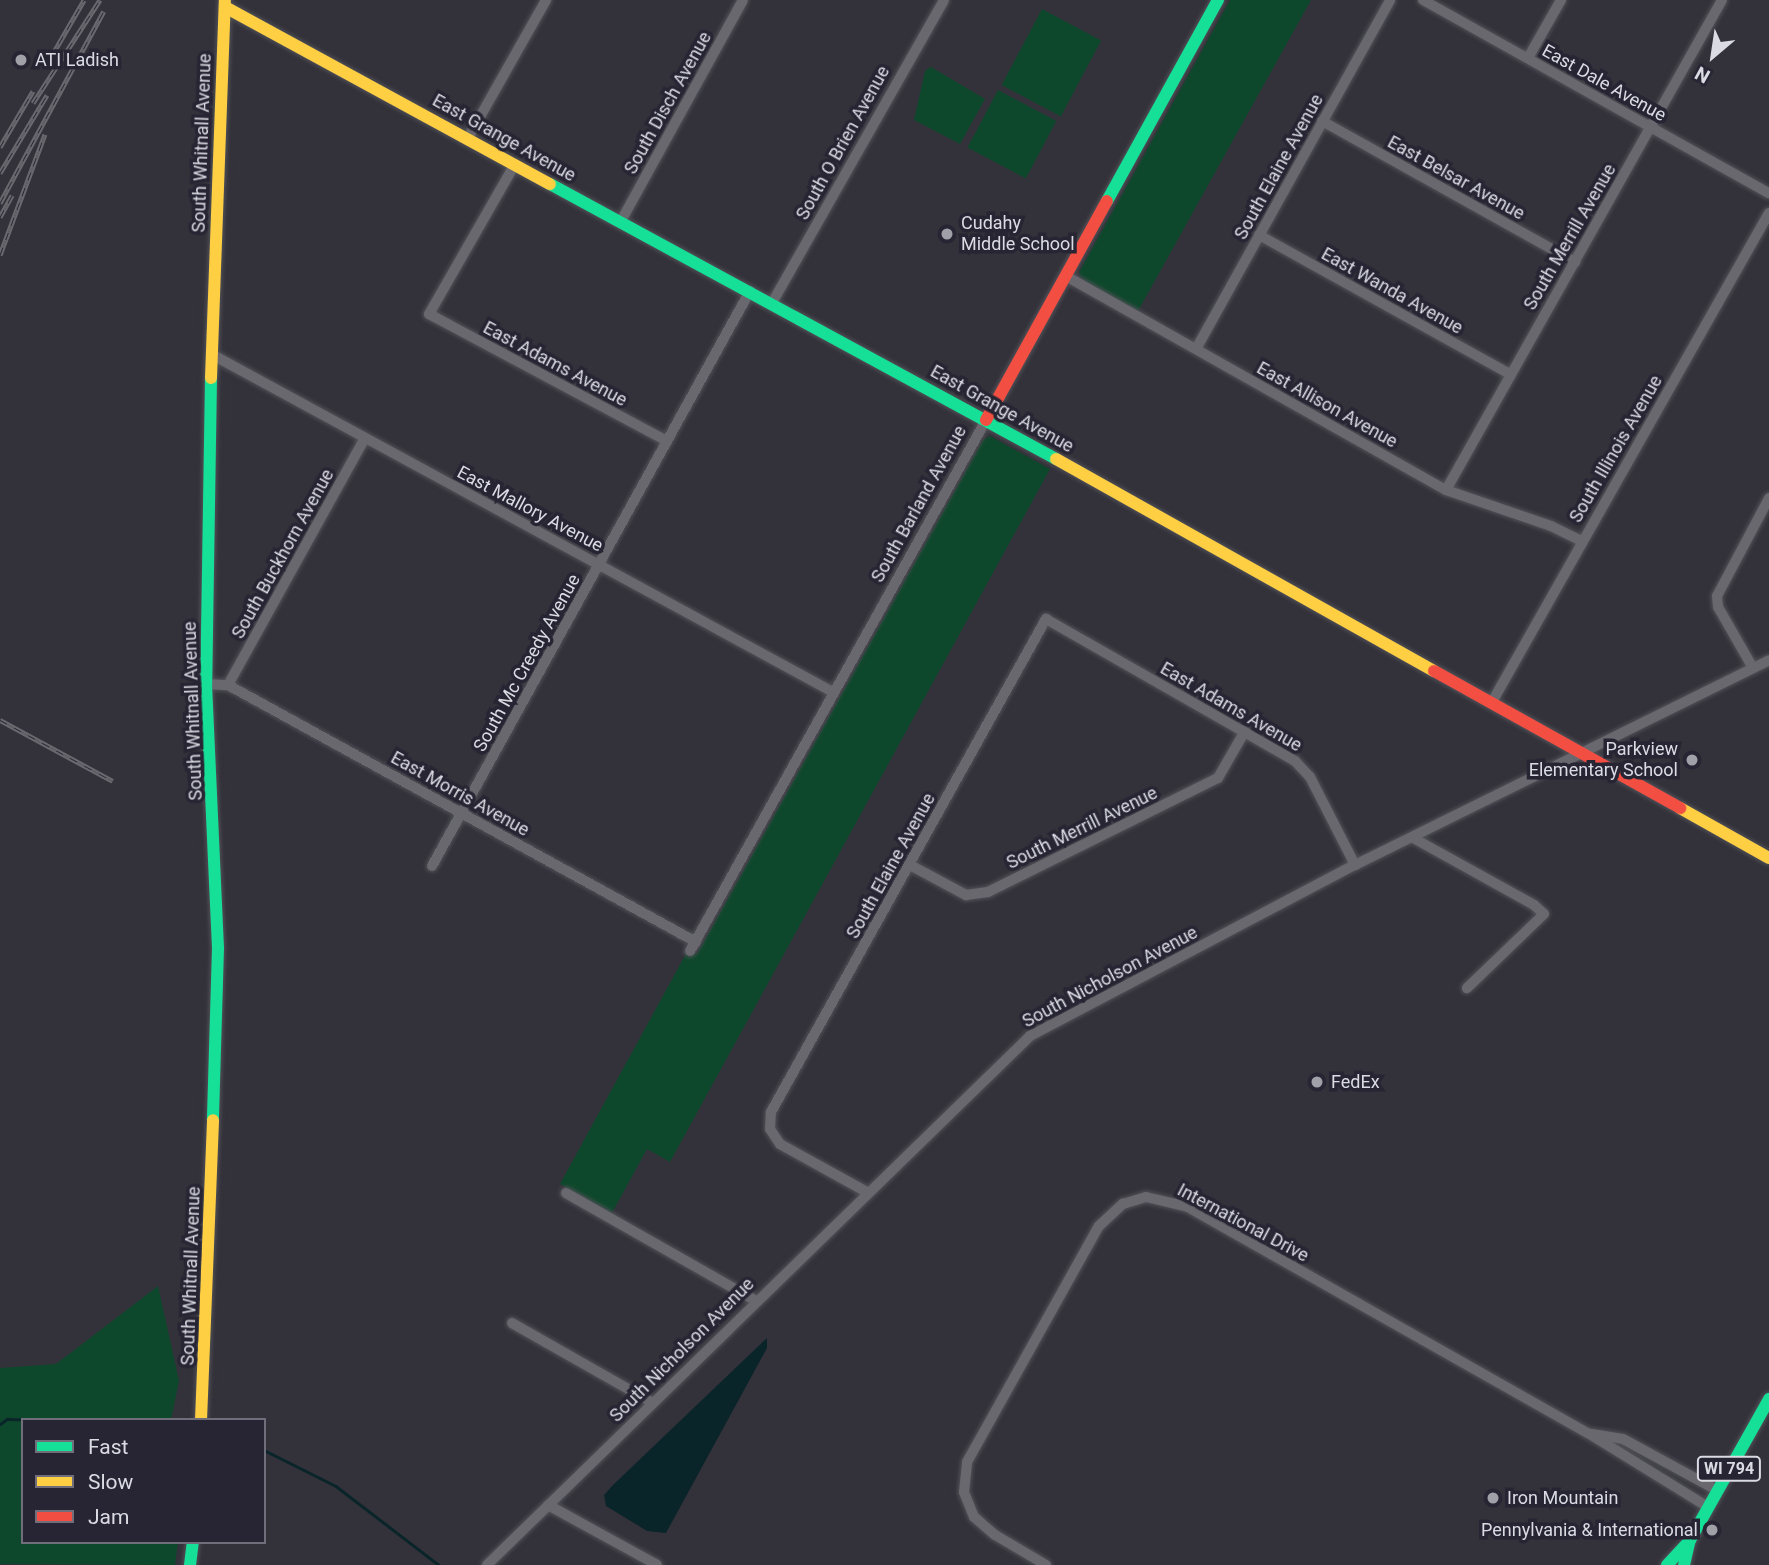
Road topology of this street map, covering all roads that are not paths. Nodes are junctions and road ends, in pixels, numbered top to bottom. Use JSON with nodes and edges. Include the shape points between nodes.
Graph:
{"nodes":[{"id":1,"x":213,"y":0,"type":"edge"},
{"id":2,"x":546,"y":0,"type":"edge"},
{"id":3,"x":743,"y":0,"type":"edge"},
{"id":4,"x":944,"y":0,"type":"edge"},
{"id":5,"x":1218,"y":0,"type":"edge"},
{"id":6,"x":1390,"y":0,"type":"edge"},
{"id":7,"x":1423,"y":0,"type":"edge"},
{"id":8,"x":1560,"y":0,"type":"edge"},
{"id":9,"x":1722,"y":0,"type":"edge"},
{"id":10,"x":225,"y":3,"type":"edge"},
{"id":11,"x":1528,"y":58,"type":"junction"},
{"id":12,"x":1322,"y":121,"type":"junction"},
{"id":13,"x":1650,"y":127,"type":"junction"},
{"id":14,"x":468,"y":138,"type":"junction"},
{"id":15,"x":515,"y":164,"type":"junction"},
{"id":16,"x":1769,"y":193,"type":"edge"},
{"id":17,"x":1769,"y":213,"type":"edge"},
{"id":18,"x":621,"y":221,"type":"junction"},
{"id":19,"x":1259,"y":235,"type":"junction"},
{"id":20,"x":1574,"y":262,"type":"junction"},
{"id":21,"x":1066,"y":276,"type":"junction"},
{"id":22,"x":750,"y":291,"type":"junction"},
{"id":23,"x":772,"y":303,"type":"junction"},
{"id":24,"x":1196,"y":349,"type":"junction"},
{"id":25,"x":211,"y":354,"type":"junction"},
{"id":26,"x":1510,"y":374,"type":"junction"},
{"id":27,"x":986,"y":419,"type":"junction"},
{"id":28,"x":365,"y":438,"type":"junction"},
{"id":29,"x":667,"y":441,"type":"junction"},
{"id":30,"x":1446,"y":490,"type":"junction"},
{"id":31,"x":1769,"y":498,"type":"edge"},
{"id":32,"x":1582,"y":541,"type":"junction"},
{"id":33,"x":600,"y":564,"type":"junction"},
{"id":34,"x":1046,"y":619,"type":"joint"},
{"id":35,"x":1769,"y":660,"type":"edge"},
{"id":36,"x":1754,"y":668,"type":"junction"},
{"id":37,"x":206,"y":684,"type":"junction"},
{"id":38,"x":228,"y":685,"type":"junction"},
{"id":39,"x":833,"y":692,"type":"junction"},
{"id":40,"x":1492,"y":702,"type":"junction"},
{"id":41,"x":1245,"y":731,"type":"junction"},
{"id":42,"x":1578,"y":752,"type":"junction"},
{"id":43,"x":462,"y":812,"type":"junction"},
{"id":44,"x":1415,"y":839,"type":"junction"},
{"id":45,"x":1769,"y":858,"type":"edge"},
{"id":46,"x":910,"y":865,"type":"junction"},
{"id":47,"x":1355,"y":865,"type":"junction"},
{"id":48,"x":432,"y":866,"type":"dead end"},
{"id":49,"x":693,"y":947,"type":"joint"},
{"id":50,"x":1467,"y":988,"type":"dead end"},
{"id":51,"x":865,"y":1192,"type":"junction"},
{"id":52,"x":566,"y":1193,"type":"dead end"},
{"id":53,"x":754,"y":1300,"type":"junction"},
{"id":54,"x":512,"y":1323,"type":"dead end"},
{"id":55,"x":1769,"y":1399,"type":"edge"},
{"id":56,"x":651,"y":1402,"type":"junction"},
{"id":57,"x":201,"y":1418,"type":"edge"},
{"id":58,"x":1588,"y":1433,"type":"junction"},
{"id":59,"x":1717,"y":1490,"type":"junction"},
{"id":60,"x":548,"y":1505,"type":"junction"},
{"id":61,"x":1708,"y":1507,"type":"junction"},
{"id":62,"x":1690,"y":1540,"type":"junction"},
{"id":63,"x":192,"y":1544,"type":"edge"},
{"id":64,"x":190,"y":1565,"type":"edge"},
{"id":65,"x":486,"y":1565,"type":"edge"},
{"id":66,"x":657,"y":1565,"type":"edge"},
{"id":67,"x":1046,"y":1565,"type":"edge"},
{"id":68,"x":1667,"y":1565,"type":"edge"},
{"id":69,"x":1684,"y":1565,"type":"edge"}],
"edges":[{"from":1,"to":10,"type":"street","name":"East Grange Avenue"},
{"from":2,"to":14,"type":"street"},
{"from":3,"to":18,"type":"street","name":"South Disch Avenue"},
{"from":4,"to":23,"type":"street","name":"South O Brien Avenue"},
{"from":5,"to":21,"type":"street","name":"South Barland Avenue"},
{"from":6,"to":12,"type":"street","name":"South Elaine Avenue"},
{"from":7,"to":11,"type":"street","name":"East Dale Avenue"},
{"from":8,"to":11,"type":"street"},
{"from":9,"to":13,"type":"street","name":"South Merrill Avenue"},
{"from":10,"to":14,"type":"street","name":"East Grange Avenue"},
{"from":10,"to":25,"type":"street","name":"South Whitnall Avenue"},
{"from":11,"to":13,"type":"street","name":"East Dale Avenue"},
{"from":12,"to":19,"type":"street","name":"South Elaine Avenue"},
{"from":12,"to":20,"type":"street","name":"East Belsar Avenue"},
{"from":13,"to":16,"type":"street","name":"East Dale Avenue"},
{"from":13,"to":20,"type":"street","name":"South Merrill Avenue"},
{"from":14,"to":15,"type":"street","name":"East Grange Avenue"},
{"from":15,"to":18,"type":"street","name":"East Grange Avenue"},
{"from":15,"to":29,"type":"street","name":"East Adams Avenue","via":[[429,314]]},
{"from":17,"to":32,"type":"street","name":"South Illinois Avenue"},
{"from":18,"to":22,"type":"street","name":"East Grange Avenue"},
{"from":19,"to":24,"type":"street","name":"South Elaine Avenue"},
{"from":19,"to":26,"type":"street","name":"East Wanda Avenue"},
{"from":20,"to":26,"type":"street","name":"South Merrill Avenue"},
{"from":21,"to":24,"type":"street","name":"East Allison Avenue"},
{"from":21,"to":27,"type":"street","name":"South Barland Avenue"},
{"from":22,"to":23,"type":"street","name":"East Grange Avenue"},
{"from":22,"to":29,"type":"street","name":"South Mc Creedy Avenue"},
{"from":23,"to":27,"type":"street","name":"East Grange Avenue"},
{"from":24,"to":30,"type":"street","name":"East Allison Avenue"},
{"from":25,"to":28,"type":"street","name":"East Mallory Avenue"},
{"from":25,"to":37,"type":"street","name":"South Whitnall Avenue"},
{"from":26,"to":30,"type":"street","name":"South Merrill Avenue"},
{"from":27,"to":39,"type":"street","name":"South Barland Avenue"},
{"from":27,"to":40,"type":"street","name":"East Grange Avenue"},
{"from":28,"to":33,"type":"street","name":"East Mallory Avenue"},
{"from":28,"to":38,"type":"street","name":"South Buckhorn Avenue"},
{"from":29,"to":33,"type":"street","name":"South Mc Creedy Avenue"},
{"from":30,"to":32,"type":"street","name":"East Allison Avenue"},
{"from":31,"to":36,"type":"street","via":[[1717,596],[1718,607]]},
{"from":32,"to":40,"type":"street","name":"South Illinois Avenue"},
{"from":33,"to":39,"type":"street","name":"East Mallory Avenue"},
{"from":33,"to":43,"type":"street","name":"South Mc Creedy Avenue"},
{"from":34,"to":41,"type":"street","name":"East Adams Avenue"},
{"from":34,"to":46,"type":"street","name":"South Elaine Avenue"},
{"from":35,"to":36,"type":"street","name":"South Nicholson Avenue"},
{"from":36,"to":42,"type":"street","name":"South Nicholson Avenue"},
{"from":37,"to":38,"type":"street","name":"East Morris Avenue"},
{"from":37,"to":57,"type":"street","name":"South Whitnall Avenue","via":[[219,927]]},
{"from":38,"to":43,"type":"street","name":"East Morris Avenue"},
{"from":39,"to":49,"type":"street","name":"South Barland Avenue"},
{"from":40,"to":42,"type":"street","name":"East Grange Avenue"},
{"from":41,"to":46,"type":"street","name":"South Merrill Avenue","via":[[1218,778],[988,892],[966,895]]},
{"from":41,"to":47,"type":"street","name":"East Adams Avenue","via":[[1295,761],[1310,776]]},
{"from":42,"to":44,"type":"street","name":"South Nicholson Avenue"},
{"from":42,"to":45,"type":"street","name":"East Grange Avenue"},
{"from":43,"to":48,"type":"street","name":"South Mc Creedy Avenue"},
{"from":43,"to":49,"type":"street","name":"East Morris Avenue"},
{"from":44,"to":47,"type":"street","name":"South Nicholson Avenue"},
{"from":44,"to":50,"type":"street","via":[[1544,914]]},
{"from":46,"to":51,"type":"street","name":"South Elaine Avenue","via":[[771,1112],[770,1129],[780,1144]]},
{"from":47,"to":51,"type":"street","name":"South Nicholson Avenue","via":[[1030,1036]]},
{"from":51,"to":53,"type":"street","name":"South Nicholson Avenue"},
{"from":52,"to":53,"type":"street"},
{"from":53,"to":56,"type":"street","name":"South Nicholson Avenue"},
{"from":54,"to":56,"type":"street"},
{"from":55,"to":59,"type":"street","number":"WI 794"},
{"from":56,"to":60,"type":"street","name":"South Nicholson Avenue"},
{"from":58,"to":59,"type":"street","name":"International Drive","via":[[1623,1439]]},
{"from":58,"to":61,"type":"street","name":"International Drive"},
{"from":58,"to":67,"type":"street","name":"International Drive","via":[[1188,1208],[1154,1196],[1133,1200],[1099,1226],[967,1462],[964,1492],[974,1517]]},
{"from":59,"to":61,"type":"street","number":"WI 794"},
{"from":60,"to":65,"type":"street","name":"South Nicholson Avenue"},
{"from":60,"to":66,"type":"street"},
{"from":61,"to":62,"type":"street","number":"WI 794"},
{"from":62,"to":68,"type":"street","number":"WI 794"},
{"from":62,"to":69,"type":"street","number":"WI 794"},
{"from":63,"to":64,"type":"street"}]}
